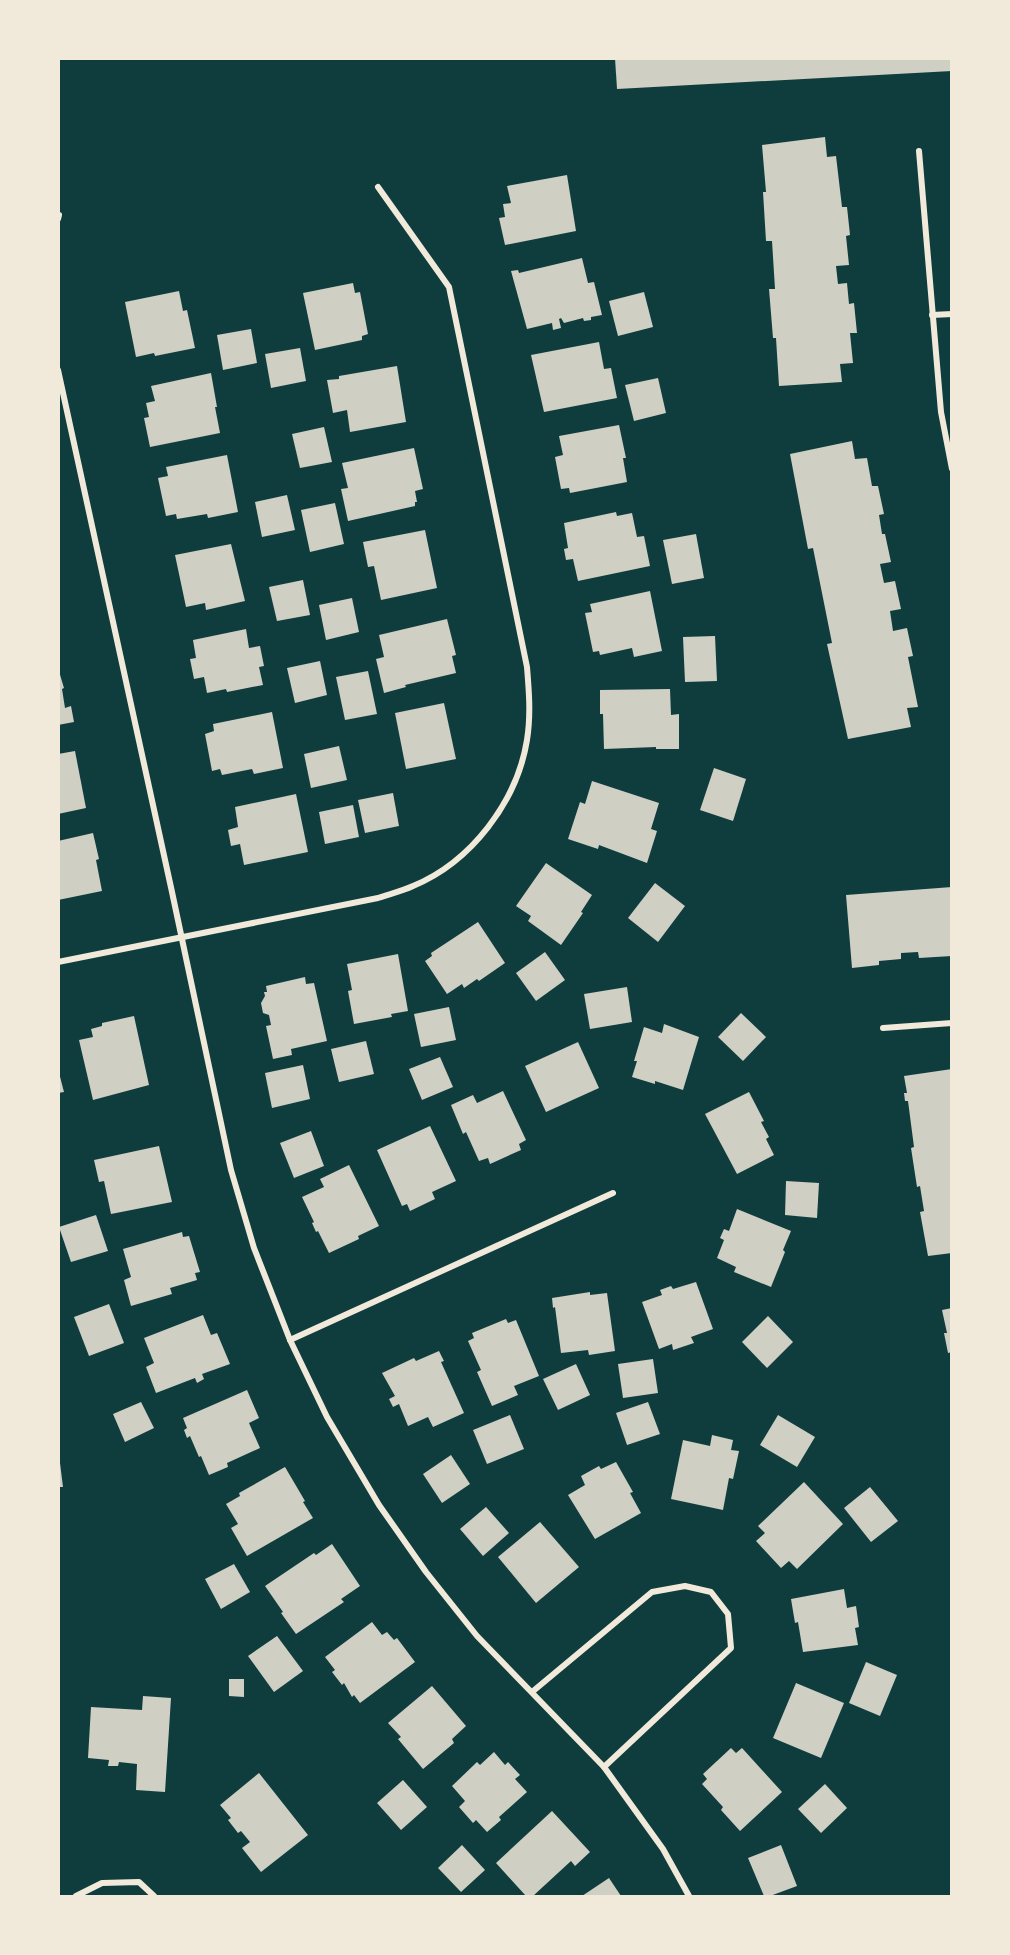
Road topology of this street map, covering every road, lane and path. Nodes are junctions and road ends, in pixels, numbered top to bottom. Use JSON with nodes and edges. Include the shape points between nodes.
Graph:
{"nodes":[{"id":1,"x":919,"y":151,"type":"dead end"},
{"id":2,"x":378,"y":187,"type":"dead end"},
{"id":3,"x":951,"y":314,"type":"edge"},
{"id":4,"x":932,"y":315,"type":"junction"},
{"id":5,"x":58,"y":370,"type":"edge"},
{"id":6,"x":951,"y":470,"type":"edge"},
{"id":7,"x":182,"y":936,"type":"junction"},
{"id":8,"x":58,"y":962,"type":"edge"},
{"id":9,"x":951,"y":1023,"type":"edge"},
{"id":10,"x":883,"y":1028,"type":"dead end"},
{"id":11,"x":613,"y":1193,"type":"dead end"},
{"id":12,"x":290,"y":1340,"type":"junction"},
{"id":13,"x":532,"y":1692,"type":"junction"},
{"id":14,"x":604,"y":1767,"type":"junction"},
{"id":15,"x":76,"y":1896,"type":"edge"},
{"id":16,"x":154,"y":1896,"type":"edge"},
{"id":17,"x":688,"y":1896,"type":"edge"}],
"edges":[{"from":1,"to":4,"type":"street"},
{"from":2,"to":7,"type":"street","via":[[449,287],[527,667],[527,741],[516,780],[496,816],[473,845],[444,870],[414,886],[378,898]]},
{"from":3,"to":4,"type":"street"},
{"from":4,"to":6,"type":"street"},
{"from":5,"to":7,"type":"street"},
{"from":7,"to":8,"type":"street"},
{"from":7,"to":12,"type":"street","via":[[231,1170]]},
{"from":9,"to":10,"type":"street"},
{"from":11,"to":12,"type":"street"},
{"from":12,"to":13,"type":"street","via":[[327,1417],[379,1505],[477,1636]]},
{"from":13,"to":14,"type":"street"},
{"from":13,"to":14,"type":"street","via":[[652,1592],[685,1586],[711,1592],[728,1614],[731,1648]]},
{"from":14,"to":17,"type":"street","via":[[663,1849]]},
{"from":15,"to":16,"type":"street","via":[[102,1883],[139,1882]]}]}
